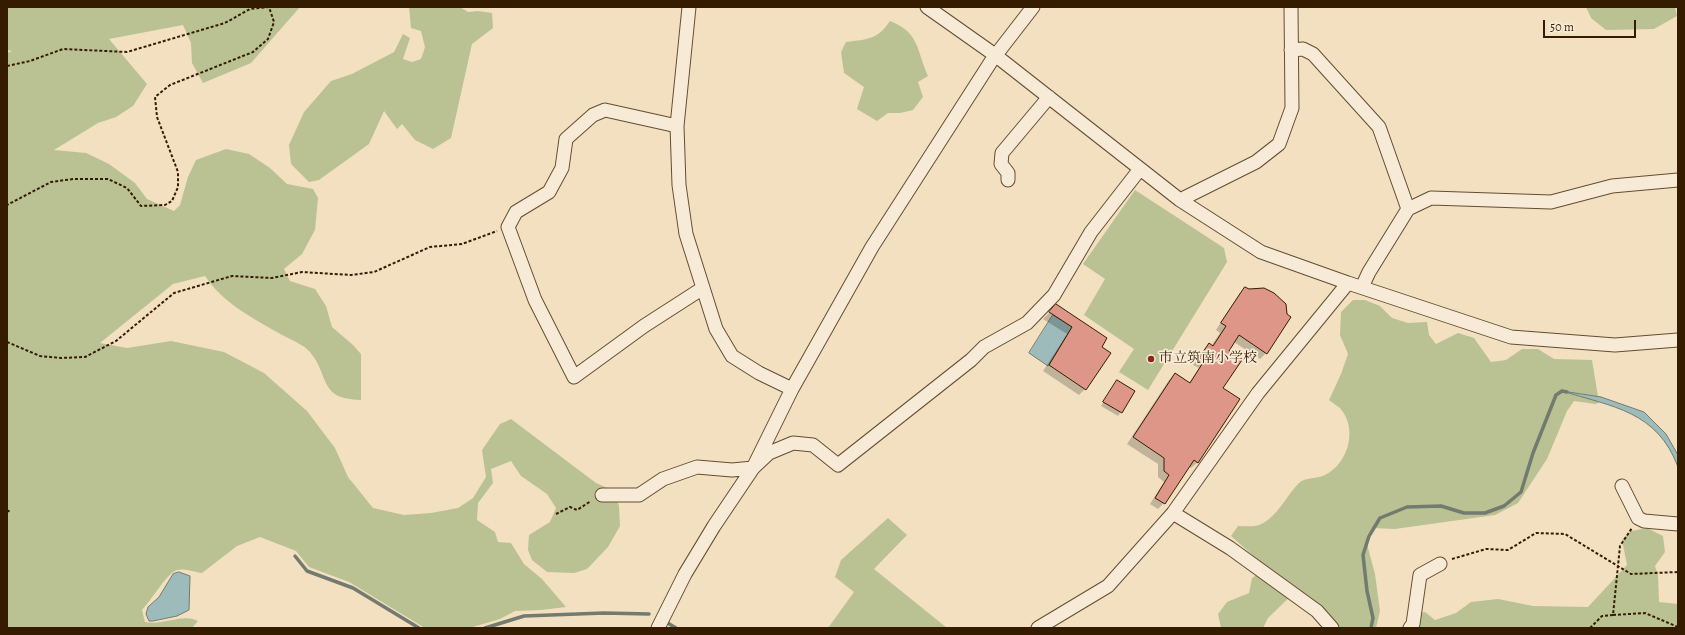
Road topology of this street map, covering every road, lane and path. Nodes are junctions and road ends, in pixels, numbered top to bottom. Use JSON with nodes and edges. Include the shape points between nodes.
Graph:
{"nodes":[{"id":1,"x":689,"y":7,"type":"edge"},
{"id":2,"x":926,"y":7,"type":"edge"},
{"id":3,"x":1033,"y":7,"type":"edge"},
{"id":4,"x":1292,"y":7,"type":"edge"},
{"id":5,"x":1291,"y":50,"type":"junction"},
{"id":6,"x":995,"y":55,"type":"junction"},
{"id":7,"x":7,"y":66,"type":"edge"},
{"id":8,"x":1049,"y":97,"type":"junction"},
{"id":9,"x":677,"y":126,"type":"junction"},
{"id":10,"x":1140,"y":169,"type":"junction"},
{"id":11,"x":1008,"y":180,"type":"dead end"},
{"id":12,"x":1678,"y":180,"type":"edge"},
{"id":13,"x":1180,"y":200,"type":"junction"},
{"id":14,"x":7,"y":205,"type":"edge"},
{"id":15,"x":1408,"y":209,"type":"junction"},
{"id":16,"x":508,"y":227,"type":"junction"},
{"id":17,"x":1348,"y":283,"type":"junction"},
{"id":18,"x":1362,"y":287,"type":"junction"},
{"id":19,"x":703,"y":288,"type":"junction"},
{"id":20,"x":1678,"y":340,"type":"edge"},
{"id":21,"x":7,"y":342,"type":"edge"},
{"id":22,"x":792,"y":389,"type":"junction"},
{"id":23,"x":753,"y":468,"type":"junction"},
{"id":24,"x":1622,"y":486,"type":"dead end"},
{"id":25,"x":602,"y":494,"type":"joint"},
{"id":26,"x":7,"y":510,"type":"edge"},
{"id":27,"x":10,"y":512,"type":"dead end"},
{"id":28,"x":1173,"y":513,"type":"junction"},
{"id":29,"x":556,"y":514,"type":"dead end"},
{"id":30,"x":1638,"y":518,"type":"junction"},
{"id":31,"x":1678,"y":524,"type":"edge"},
{"id":32,"x":1440,"y":564,"type":"joint"},
{"id":33,"x":1617,"y":565,"type":"junction"},
{"id":34,"x":1678,"y":572,"type":"edge"},
{"id":35,"x":1613,"y":615,"type":"junction"},
{"id":36,"x":1678,"y":626,"type":"edge"},
{"id":37,"x":658,"y":628,"type":"edge"},
{"id":38,"x":1038,"y":628,"type":"edge"},
{"id":39,"x":1332,"y":628,"type":"edge"},
{"id":40,"x":1410,"y":628,"type":"edge"},
{"id":41,"x":1590,"y":628,"type":"edge"}],
"edges":[{"from":1,"to":9,"type":"street"},
{"from":2,"to":6,"type":"street"},
{"from":3,"to":6,"type":"street"},
{"from":4,"to":5,"type":"street"},
{"from":5,"to":13,"type":"street","via":[[1292,108],[1279,144],[1256,162]]},
{"from":5,"to":15,"type":"street","via":[[1303,50],[1314,54],[1379,128]]},
{"from":6,"to":8,"type":"street"},
{"from":6,"to":22,"type":"street","via":[[872,246]]},
{"from":7,"to":14,"type":"path","via":[[63,49],[127,52],[225,23],[250,9],[269,8],[274,22],[268,39],[253,52],[170,84],[155,97],[157,117],[178,172],[178,187],[172,201],[165,205],[141,206],[126,188],[108,179],[73,179],[51,182]]},
{"from":8,"to":10,"type":"street"},
{"from":8,"to":11,"type":"street","via":[[1002,153],[1001,164],[1008,173]]},
{"from":9,"to":16,"type":"street","via":[[605,110],[593,115],[566,139],[562,168],[549,192],[516,212]]},
{"from":9,"to":19,"type":"street","via":[[679,185],[686,234]]},
{"from":10,"to":13,"type":"street"},
{"from":10,"to":23,"type":"street","via":[[1091,232],[1054,295],[1027,323],[984,347],[838,465],[813,445],[793,443],[769,453]]},
{"from":12,"to":15,"type":"street","via":[[1612,186],[1551,202],[1431,198]]},
{"from":13,"to":17,"type":"street","via":[[1261,252]]},
{"from":15,"to":18,"type":"street"},
{"from":16,"to":19,"type":"street","via":[[535,300],[574,377],[644,326]]},
{"from":16,"to":21,"type":"path","via":[[462,244],[430,247],[374,272],[351,276],[302,272],[272,278],[232,276],[174,293],[116,341],[85,357],[40,356]]},
{"from":17,"to":18,"type":"street"},
{"from":17,"to":28,"type":"street","via":[[1258,393]]},
{"from":18,"to":20,"type":"street","via":[[1510,337],[1615,345]]},
{"from":19,"to":22,"type":"street","via":[[716,328],[732,356]]},
{"from":22,"to":23,"type":"street"},
{"from":23,"to":25,"type":"street","via":[[732,470],[697,467],[663,479],[639,494]]},
{"from":23,"to":37,"type":"street","via":[[685,574]]},
{"from":24,"to":30,"type":"street"},
{"from":25,"to":29,"type":"path","via":[[577,510],[570,507]]},
{"from":26,"to":27,"type":"path"},
{"from":28,"to":38,"type":"street","via":[[1108,586]]},
{"from":28,"to":39,"type":"street","via":[[1230,548],[1316,611]]},
{"from":30,"to":31,"type":"street","via":[[1644,521]]},
{"from":30,"to":33,"type":"path","via":[[1620,546]]},
{"from":32,"to":33,"type":"path","via":[[1486,549],[1508,550],[1536,533],[1565,534]]},
{"from":32,"to":40,"type":"street","via":[[1420,575],[1413,624]]},
{"from":33,"to":34,"type":"path","via":[[1631,574]]},
{"from":33,"to":35,"type":"path"},
{"from":35,"to":36,"type":"path","via":[[1645,612]]},
{"from":35,"to":41,"type":"path","via":[[1602,616]]}]}
